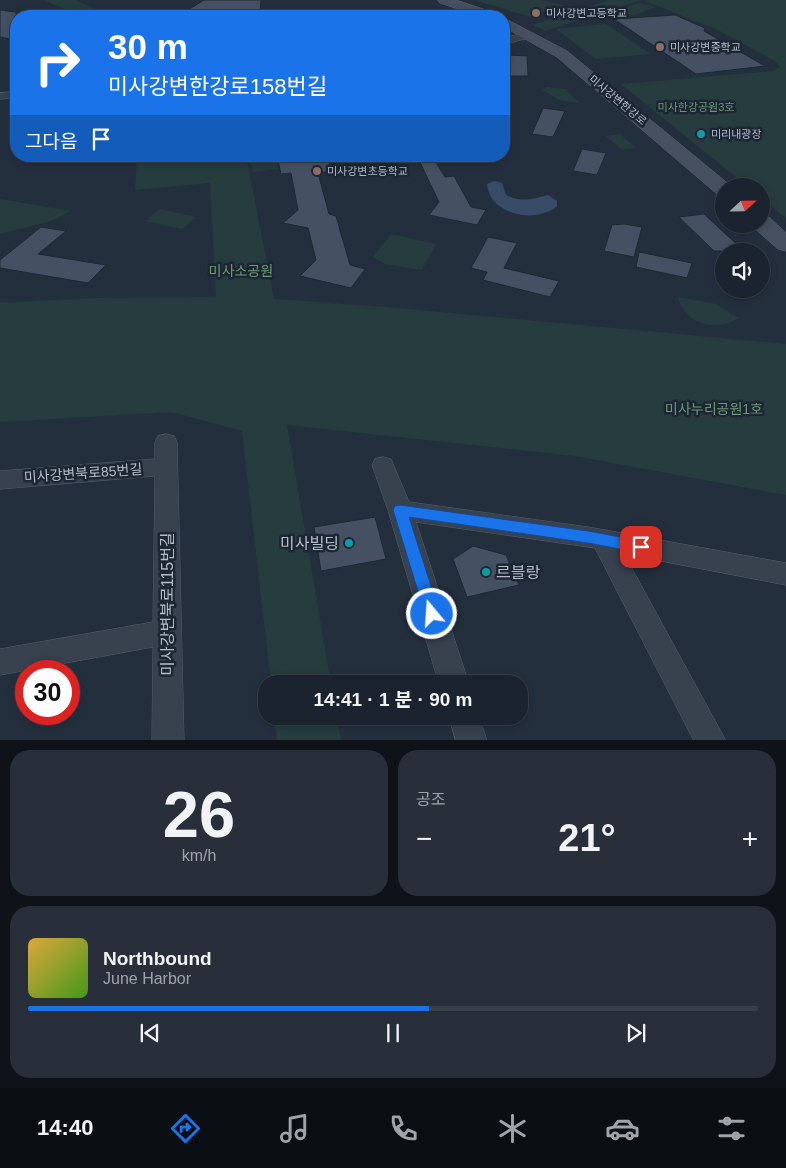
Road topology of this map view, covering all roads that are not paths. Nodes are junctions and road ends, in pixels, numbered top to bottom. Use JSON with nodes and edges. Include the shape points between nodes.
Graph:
{"nodes":[{"id":1,"x":444,"y":0,"type":"edge"},
{"id":2,"x":474,"y":10,"type":"edge"},
{"id":3,"x":510,"y":25,"type":"edge"},
{"id":4,"x":530,"y":35,"type":"junction"},
{"id":5,"x":510,"y":40,"type":"edge"},
{"id":6,"x":715,"y":182,"type":"edge"},
{"id":7,"x":770,"y":230,"type":"edge"},
{"id":8,"x":786,"y":244,"type":"edge"},
{"id":9,"x":166,"y":454,"type":"joint"},
{"id":10,"x":383,"y":465,"type":"dead end"},
{"id":11,"x":0,"y":480,"type":"edge"},
{"id":12,"x":400,"y":510,"type":"junction"},
{"id":13,"x":603,"y":540,"type":"junction"},
{"id":14,"x":786,"y":574,"type":"edge"},
{"id":15,"x":167,"y":632,"type":"junction"},
{"id":16,"x":0,"y":662,"type":"edge"},
{"id":17,"x":451,"y":675,"type":"edge"},
{"id":18,"x":467,"y":725,"type":"edge"},
{"id":19,"x":168,"y":740,"type":"edge"},
{"id":20,"x":472,"y":740,"type":"edge"},
{"id":21,"x":711,"y":740,"type":"edge"}],
"edges":[{"from":1,"to":2,"type":"street"},
{"from":3,"to":4,"type":"street","name":"미사강변한강로"},
{"from":4,"to":5,"type":"street"},
{"from":4,"to":6,"type":"street","name":"미사강변한강로","via":[[554,48]]},
{"from":7,"to":8,"type":"street"},
{"from":9,"to":11,"type":"street","name":"미사강변북로85번길"},
{"from":9,"to":15,"type":"street","name":"미사강변북로115번길"},
{"from":10,"to":12,"type":"street"},
{"from":12,"to":13,"type":"street"},
{"from":12,"to":17,"type":"street"},
{"from":13,"to":14,"type":"street"},
{"from":13,"to":21,"type":"street"},
{"from":15,"to":16,"type":"street"},
{"from":15,"to":19,"type":"street","name":"미사강변북로115번길"},
{"from":18,"to":20,"type":"street"}]}
